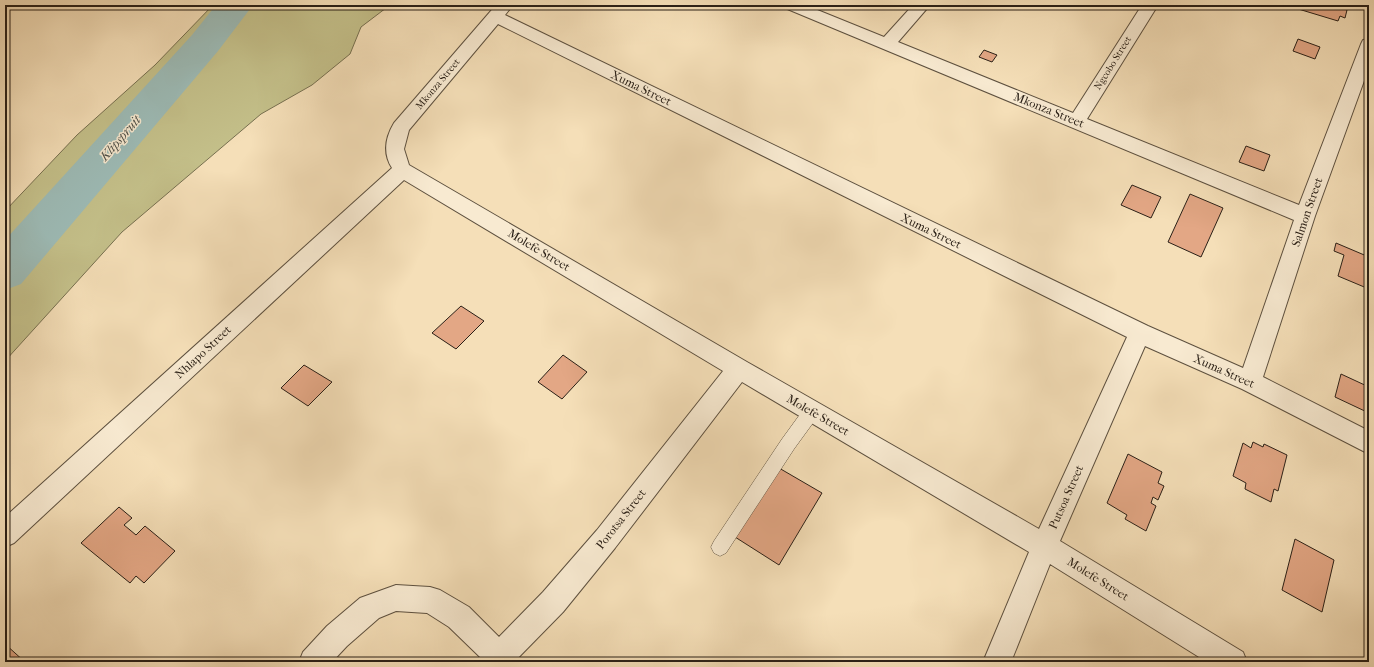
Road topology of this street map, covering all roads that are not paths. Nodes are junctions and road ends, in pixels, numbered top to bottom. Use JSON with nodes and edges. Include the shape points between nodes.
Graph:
{"nodes":[{"id":1,"x":792,"y":5,"type":"edge"},
{"id":2,"x":922,"y":5,"type":"edge"},
{"id":3,"x":1150,"y":5,"type":"edge"},
{"id":4,"x":500,"y":11,"type":"edge"},
{"id":5,"x":887,"y":44,"type":"junction"},
{"id":6,"x":1369,"y":44,"type":"edge"},
{"id":7,"x":1076,"y":121,"type":"junction"},
{"id":8,"x":402,"y":170,"type":"junction"},
{"id":9,"x":1305,"y":216,"type":"junction"},
{"id":10,"x":1140,"y":333,"type":"junction"},
{"id":11,"x":739,"y":369,"type":"junction"},
{"id":12,"x":1250,"y":382,"type":"junction"},
{"id":13,"x":812,"y":412,"type":"junction"},
{"id":14,"x":1369,"y":443,"type":"edge"},
{"id":15,"x":5,"y":534,"type":"edge"},
{"id":16,"x":1044,"y":546,"type":"junction"},
{"id":17,"x":720,"y":547,"type":"dead end"},
{"id":18,"x":497,"y":660,"type":"edge"},
{"id":19,"x":313,"y":662,"type":"edge"},
{"id":20,"x":997,"y":662,"type":"edge"},
{"id":21,"x":1233,"y":662,"type":"edge"}],
"edges":[{"from":1,"to":5,"type":"street","name":"Mkonza Street"},
{"from":2,"to":5,"type":"street"},
{"from":3,"to":7,"type":"street","name":"Ngcobo Street"},
{"from":4,"to":8,"type":"street","name":"Mkonza Street","via":[[400,128],[394,150]]},
{"from":4,"to":10,"type":"street","name":"Xuma Street"},
{"from":5,"to":7,"type":"street","name":"Mkonza Street"},
{"from":6,"to":9,"type":"street","name":"Salmon Street"},
{"from":7,"to":9,"type":"street","name":"Mkonza Street"},
{"from":8,"to":11,"type":"street","name":"Molefe Street"},
{"from":8,"to":15,"type":"street","name":"Nhlapo Street"},
{"from":9,"to":12,"type":"street","name":"Salmon Street"},
{"from":10,"to":12,"type":"street","name":"Xuma Street"},
{"from":10,"to":16,"type":"street","name":"Putsoa Street"},
{"from":11,"to":13,"type":"street","name":"Molefe Street"},
{"from":11,"to":18,"type":"street","name":"Porotsa Street","via":[[606,539],[553,602]]},
{"from":12,"to":14,"type":"street","name":"Xuma Street"},
{"from":13,"to":16,"type":"street","name":"Molefe Street"},
{"from":13,"to":17,"type":"lane"},
{"from":16,"to":20,"type":"street","name":"Putsoa Street"},
{"from":16,"to":21,"type":"street","name":"Molefe Street"},
{"from":18,"to":19,"type":"street","via":[[459,617],[430,600],[396,598],[370,608],[337,636]]}]}
